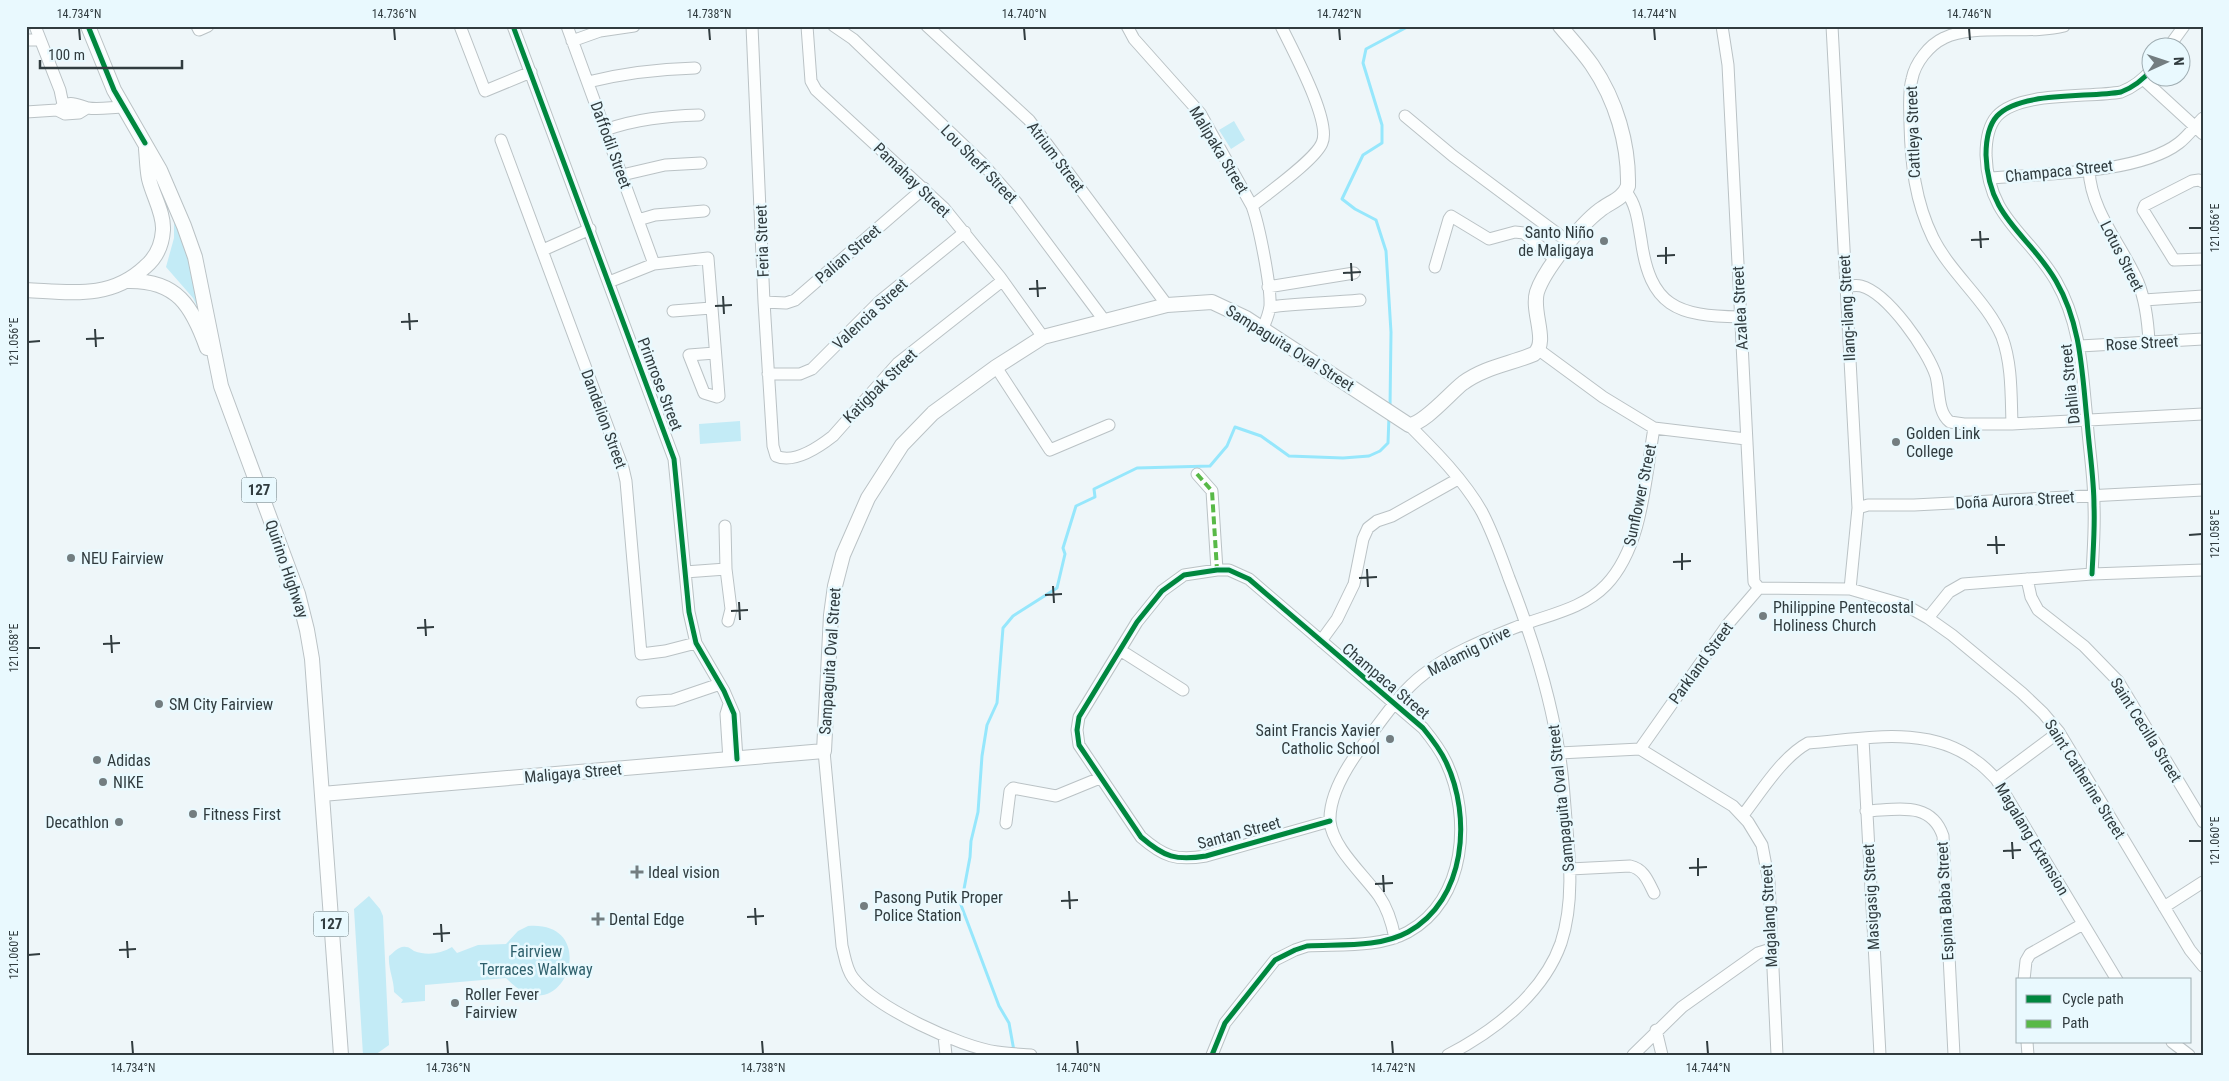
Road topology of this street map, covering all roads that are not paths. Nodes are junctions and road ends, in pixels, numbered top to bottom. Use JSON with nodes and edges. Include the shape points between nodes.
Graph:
{"nodes":[{"id":1,"x":35,"y":26,"type":"edge"},
{"id":2,"x":88,"y":26,"type":"edge"},
{"id":3,"x":197,"y":26,"type":"edge"},
{"id":4,"x":208,"y":26,"type":"edge"},
{"id":5,"x":460,"y":26,"type":"edge"},
{"id":6,"x":513,"y":26,"type":"edge"},
{"id":7,"x":567,"y":26,"type":"edge"},
{"id":8,"x":634,"y":26,"type":"edge"},
{"id":9,"x":752,"y":26,"type":"edge"},
{"id":10,"x":807,"y":26,"type":"edge"},
{"id":11,"x":834,"y":26,"type":"edge"},
{"id":12,"x":927,"y":26,"type":"edge"},
{"id":13,"x":1127,"y":26,"type":"edge"},
{"id":14,"x":1281,"y":26,"type":"edge"},
{"id":15,"x":1560,"y":26,"type":"edge"},
{"id":16,"x":1722,"y":26,"type":"edge"},
{"id":17,"x":1832,"y":26,"type":"edge"},
{"id":18,"x":2064,"y":26,"type":"edge"},
{"id":19,"x":2184,"y":26,"type":"edge"},
{"id":20,"x":2175,"y":38,"type":"edge"},
{"id":21,"x":26,"y":40,"type":"edge"},
{"id":22,"x":40,"y":40,"type":"junction"},
{"id":23,"x":572,"y":41,"type":"junction"},
{"id":24,"x":695,"y":68,"type":"dead end"},
{"id":25,"x":531,"y":72,"type":"junction"},
{"id":26,"x":2142,"y":80,"type":"edge"},
{"id":27,"x":588,"y":82,"type":"junction"},
{"id":28,"x":2153,"y":88,"type":"edge"},
{"id":29,"x":124,"y":107,"type":"junction"},
{"id":30,"x":62,"y":109,"type":"junction"},
{"id":31,"x":26,"y":112,"type":"edge"},
{"id":32,"x":699,"y":115,"type":"dead end"},
{"id":33,"x":1405,"y":116,"type":"dead end"},
{"id":34,"x":2203,"y":118,"type":"edge"},
{"id":35,"x":604,"y":130,"type":"junction"},
{"id":36,"x":2199,"y":131,"type":"edge"},
{"id":37,"x":501,"y":140,"type":"dead end"},
{"id":38,"x":145,"y":143,"type":"junction"},
{"id":39,"x":701,"y":163,"type":"dead end"},
{"id":40,"x":2089,"y":170,"type":"junction"},
{"id":41,"x":622,"y":175,"type":"junction"},
{"id":42,"x":1990,"y":178,"type":"junction"},
{"id":43,"x":2203,"y":182,"type":"edge"},
{"id":44,"x":924,"y":188,"type":"junction"},
{"id":45,"x":1626,"y":192,"type":"junction"},
{"id":46,"x":1252,"y":206,"type":"junction"},
{"id":47,"x":704,"y":210,"type":"dead end"},
{"id":48,"x":638,"y":220,"type":"junction"},
{"id":49,"x":590,"y":229,"type":"junction"},
{"id":50,"x":965,"y":232,"type":"junction"},
{"id":51,"x":1570,"y":243,"type":"junction"},
{"id":52,"x":543,"y":250,"type":"junction"},
{"id":53,"x":2203,"y":259,"type":"edge"},
{"id":54,"x":1556,"y":260,"type":"junction"},
{"id":55,"x":654,"y":264,"type":"junction"},
{"id":56,"x":1435,"y":267,"type":"dead end"},
{"id":57,"x":1354,"y":273,"type":"dead end"},
{"id":58,"x":1002,"y":281,"type":"junction"},
{"id":59,"x":128,"y":282,"type":"junction"},
{"id":60,"x":609,"y":282,"type":"junction"},
{"id":61,"x":1846,"y":286,"type":"junction"},
{"id":62,"x":1268,"y":287,"type":"junction"},
{"id":63,"x":26,"y":290,"type":"edge"},
{"id":64,"x":2203,"y":296,"type":"edge"},
{"id":65,"x":1360,"y":300,"type":"dead end"},
{"id":66,"x":2144,"y":300,"type":"junction"},
{"id":67,"x":764,"y":302,"type":"junction"},
{"id":68,"x":1167,"y":305,"type":"junction"},
{"id":69,"x":1270,"y":307,"type":"junction"},
{"id":70,"x":711,"y":308,"type":"junction"},
{"id":71,"x":673,"y":311,"type":"dead end"},
{"id":72,"x":1740,"y":317,"type":"junction"},
{"id":73,"x":1104,"y":320,"type":"junction"},
{"id":74,"x":1263,"y":328,"type":"junction"},
{"id":75,"x":1041,"y":334,"type":"junction"},
{"id":76,"x":2203,"y":339,"type":"edge"},
{"id":77,"x":2149,"y":342,"type":"junction"},
{"id":78,"x":2080,"y":346,"type":"junction"},
{"id":79,"x":1539,"y":350,"type":"junction"},
{"id":80,"x":715,"y":353,"type":"dead end"},
{"id":81,"x":996,"y":367,"type":"junction"},
{"id":82,"x":768,"y":374,"type":"junction"},
{"id":83,"x":221,"y":386,"type":"junction"},
{"id":84,"x":2203,"y":414,"type":"edge"},
{"id":85,"x":2087,"y":420,"type":"junction"},
{"id":86,"x":2012,"y":424,"type":"junction"},
{"id":87,"x":1109,"y":425,"type":"dead end"},
{"id":88,"x":1409,"y":425,"type":"junction"},
{"id":89,"x":1654,"y":428,"type":"junction"},
{"id":90,"x":1746,"y":439,"type":"junction"},
{"id":91,"x":776,"y":456,"type":"joint"},
{"id":92,"x":1197,"y":474,"type":"dead end"},
{"id":93,"x":1458,"y":479,"type":"junction"},
{"id":94,"x":2203,"y":490,"type":"edge"},
{"id":95,"x":2094,"y":497,"type":"junction"},
{"id":96,"x":1858,"y":508,"type":"junction"},
{"id":97,"x":725,"y":526,"type":"dead end"},
{"id":98,"x":726,"y":569,"type":"junction"},
{"id":99,"x":1217,"y":570,"type":"junction"},
{"id":100,"x":2203,"y":570,"type":"edge"},
{"id":101,"x":685,"y":572,"type":"junction"},
{"id":102,"x":2092,"y":574,"type":"junction"},
{"id":103,"x":2027,"y":579,"type":"junction"},
{"id":104,"x":1759,"y":588,"type":"junction"},
{"id":105,"x":1850,"y":589,"type":"junction"},
{"id":106,"x":1928,"y":618,"type":"junction"},
{"id":107,"x":728,"y":620,"type":"dead end"},
{"id":108,"x":1526,"y":624,"type":"junction"},
{"id":109,"x":1321,"y":641,"type":"junction"},
{"id":110,"x":696,"y":643,"type":"junction"},
{"id":111,"x":1120,"y":650,"type":"junction"},
{"id":112,"x":720,"y":684,"type":"junction"},
{"id":113,"x":1183,"y":690,"type":"dead end"},
{"id":114,"x":642,"y":702,"type":"dead end"},
{"id":115,"x":1395,"y":704,"type":"junction"},
{"id":116,"x":2059,"y":732,"type":"junction"},
{"id":117,"x":1863,"y":739,"type":"junction"},
{"id":118,"x":1640,"y":748,"type":"junction"},
{"id":119,"x":824,"y":751,"type":"junction"},
{"id":120,"x":1559,"y":753,"type":"junction"},
{"id":121,"x":733,"y":759,"type":"junction"},
{"id":122,"x":1100,"y":778,"type":"junction"},
{"id":123,"x":1996,"y":779,"type":"junction"},
{"id":124,"x":322,"y":794,"type":"junction"},
{"id":125,"x":1866,"y":811,"type":"junction"},
{"id":126,"x":1743,"y":816,"type":"junction"},
{"id":127,"x":1330,"y":821,"type":"junction"},
{"id":128,"x":2203,"y":822,"type":"edge"},
{"id":129,"x":1006,"y":823,"type":"dead end"},
{"id":130,"x":1570,"y":869,"type":"junction"},
{"id":131,"x":2203,"y":882,"type":"edge"},
{"id":132,"x":1654,"y":893,"type":"dead end"},
{"id":133,"x":2164,"y":907,"type":"junction"},
{"id":134,"x":2083,"y":924,"type":"junction"},
{"id":135,"x":1395,"y":938,"type":"junction"},
{"id":136,"x":1771,"y":949,"type":"junction"},
{"id":137,"x":2203,"y":966,"type":"edge"},
{"id":138,"x":2024,"y":978,"type":"edge"},
{"id":139,"x":2116,"y":978,"type":"edge"},
{"id":140,"x":1656,"y":1030,"type":"junction"},
{"id":141,"x":944,"y":1036,"type":"junction"},
{"id":142,"x":2175,"y":1044,"type":"edge"},
{"id":143,"x":341,"y":1055,"type":"edge"},
{"id":144,"x":946,"y":1055,"type":"edge"},
{"id":145,"x":1031,"y":1055,"type":"edge"},
{"id":146,"x":1212,"y":1055,"type":"edge"},
{"id":147,"x":1448,"y":1055,"type":"edge"},
{"id":148,"x":1633,"y":1055,"type":"edge"},
{"id":149,"x":1662,"y":1055,"type":"edge"},
{"id":150,"x":1777,"y":1055,"type":"edge"},
{"id":151,"x":1880,"y":1055,"type":"edge"},
{"id":152,"x":1954,"y":1055,"type":"edge"},
{"id":153,"x":2189,"y":1055,"type":"edge"}],
"edges":[{"from":1,"to":22,"type":"street"},
{"from":2,"to":29,"type":"main road","name":"Quirino Highway","number":"127"},
{"from":3,"to":4,"type":"street","via":[[199,30]]},
{"from":5,"to":25,"type":"street","via":[[484,91]]},
{"from":6,"to":25,"type":"street","name":"Primrose Street"},
{"from":7,"to":23,"type":"street","name":"Daffodil Street"},
{"from":8,"to":23,"type":"street","via":[[600,31]]},
{"from":9,"to":67,"type":"street","name":"Feria Street"},
{"from":10,"to":44,"type":"street","name":"Pamahay Street","via":[[811,81],[816,90]]},
{"from":11,"to":73,"type":"street","name":"Lou Sheff Street","via":[[853,39],[982,163],[1016,202]]},
{"from":12,"to":68,"type":"street","name":"Atrium Street","via":[[1029,120]]},
{"from":13,"to":46,"type":"street","name":"Malipaka Street","via":[[1134,39],[1200,113]]},
{"from":14,"to":46,"type":"street","name":"Malipaka Street","via":[[1321,114],[1324,136],[1318,151]]},
{"from":15,"to":45,"type":"main road","via":[[1595,70],[1614,108],[1625,151]]},
{"from":16,"to":72,"type":"street","name":"Azalea Street","via":[[1728,65]]},
{"from":17,"to":61,"type":"street","name":"Ilang-ilang Street"},
{"from":18,"to":86,"type":"street","name":"Cattleya Street","via":[[1968,32],[1944,37],[1930,47],[1912,77],[1912,172],[1922,214],[1946,261],[1988,313],[2002,339],[2010,372]]},
{"from":19,"to":20,"type":"street"},
{"from":21,"to":22,"type":"street"},
{"from":22,"to":30,"type":"street"},
{"from":23,"to":27,"type":"street","name":"Daffodil Street"},
{"from":24,"to":27,"type":"street","via":[[632,73]]},
{"from":25,"to":49,"type":"street","name":"Primrose Street"},
{"from":26,"to":42,"type":"street","name":"Dahlia Street","via":[[2121,92],[2042,99],[2006,108],[1996,117],[1988,136],[1986,154]]},
{"from":27,"to":35,"type":"street","name":"Daffodil Street"},
{"from":28,"to":36,"type":"street"},
{"from":29,"to":30,"type":"street","via":[[87,108],[79,113]]},
{"from":29,"to":38,"type":"main road","name":"Quirino Highway","number":"127"},
{"from":30,"to":31,"type":"street"},
{"from":32,"to":35,"type":"street","via":[[660,116]]},
{"from":33,"to":51,"type":"street"},
{"from":34,"to":36,"type":"street","name":"Champaca Street"},
{"from":35,"to":41,"type":"street","name":"Daffodil Street"},
{"from":36,"to":40,"type":"street","name":"Champaca Street","via":[[2160,153],[2122,165]]},
{"from":37,"to":52,"type":"street","name":"Dandelion Street"},
{"from":38,"to":59,"type":"main road","via":[[148,177],[163,232],[160,247],[152,260]]},
{"from":38,"to":83,"type":"main road","name":"Quirino Highway","number":"127","via":[[176,205],[195,258]]},
{"from":39,"to":41,"type":"street","via":[[665,165]]},
{"from":40,"to":42,"type":"street","name":"Champaca Street"},
{"from":40,"to":66,"type":"street","name":"Lotus Street","via":[[2095,202],[2133,272]]},
{"from":41,"to":48,"type":"street","name":"Daffodil Street"},
{"from":42,"to":78,"type":"street","name":"Dahlia Street","via":[[2000,209],[2056,281],[2068,305]]},
{"from":43,"to":53,"type":"street","via":[[2192,180],[2144,207],[2174,260]]},
{"from":44,"to":50,"type":"street","name":"Pamahay Street"},
{"from":44,"to":67,"type":"street","name":"Palian Street","via":[[795,300]]},
{"from":45,"to":51,"type":"main road","via":[[1591,217]]},
{"from":45,"to":72,"type":"street","via":[[1634,206],[1643,258],[1655,290],[1674,305],[1694,314]]},
{"from":46,"to":62,"type":"street","name":"Malipaka Street"},
{"from":47,"to":48,"type":"street"},
{"from":48,"to":55,"type":"street","name":"Daffodil Street"},
{"from":49,"to":52,"type":"street"},
{"from":49,"to":60,"type":"street","name":"Primrose Street"},
{"from":50,"to":58,"type":"street","name":"Pamahay Street"},
{"from":50,"to":82,"type":"street","name":"Valencia Street","via":[[880,301],[812,369],[800,374]]},
{"from":51,"to":54,"type":"main road"},
{"from":52,"to":110,"type":"street","name":"Dandelion Street","via":[[623,468],[640,654]]},
{"from":54,"to":56,"type":"street","via":[[1524,233],[1515,232],[1489,239],[1451,216]]},
{"from":54,"to":79,"type":"main road","via":[[1536,295],[1541,338]]},
{"from":55,"to":60,"type":"street"},
{"from":55,"to":70,"type":"street","via":[[708,258]]},
{"from":57,"to":62,"type":"street"},
{"from":58,"to":75,"type":"street","name":"Pamahay Street"},
{"from":58,"to":91,"type":"street","name":"Katigbak Street","via":[[898,363],[833,436],[793,457]]},
{"from":59,"to":63,"type":"main road","via":[[93,292]]},
{"from":59,"to":83,"type":"main road","via":[[162,286],[185,302]]},
{"from":60,"to":101,"type":"street","name":"Primrose Street","via":[[674,459]]},
{"from":61,"to":86,"type":"street","via":[[1861,286],[1876,293],[1919,343],[1936,377],[1945,419],[1964,424]]},
{"from":61,"to":96,"type":"street","name":"Ilang-ilang Street"},
{"from":62,"to":69,"type":"street","name":"Malipaka Street"},
{"from":64,"to":66,"type":"street"},
{"from":65,"to":69,"type":"street","via":[[1302,302]]},
{"from":66,"to":77,"type":"street","name":"Lotus Street"},
{"from":67,"to":82,"type":"street","name":"Feria Street"},
{"from":68,"to":73,"type":"main road","name":"Sampaguita Oval Street"},
{"from":68,"to":74,"type":"main road","name":"Sampaguita Oval Street","via":[[1212,302]]},
{"from":69,"to":74,"type":"street","name":"Malipaka Street"},
{"from":70,"to":71,"type":"street"},
{"from":70,"to":80,"type":"street"},
{"from":72,"to":90,"type":"street","name":"Azalea Street"},
{"from":73,"to":75,"type":"main road","name":"Sampaguita Oval Street"},
{"from":74,"to":88,"type":"main road","name":"Sampaguita Oval Street"},
{"from":75,"to":81,"type":"main road","name":"Sampaguita Oval Street"},
{"from":76,"to":77,"type":"street","name":"Rose Street"},
{"from":77,"to":78,"type":"street","name":"Rose Street"},
{"from":78,"to":85,"type":"street","name":"Dahlia Street"},
{"from":79,"to":88,"type":"main road","via":[[1474,376],[1422,419]]},
{"from":79,"to":89,"type":"street","via":[[1603,398]]},
{"from":81,"to":87,"type":"street","via":[[1050,450]]},
{"from":81,"to":119,"type":"main road","name":"Sampaguita Oval Street","via":[[933,413],[912,433],[883,472],[857,520],[835,586]]},
{"from":82,"to":91,"type":"street","name":"Feria Street"},
{"from":83,"to":124,"type":"main road","name":"Quirino Highway","number":"127","via":[[303,611],[312,659]]},
{"from":84,"to":85,"type":"street"},
{"from":85,"to":86,"type":"street"},
{"from":85,"to":95,"type":"street","name":"Dahlia Street"},
{"from":88,"to":93,"type":"street","name":"Sampaguita Oval Street"},
{"from":89,"to":90,"type":"street"},
{"from":89,"to":108,"type":"street","name":"Sunflower Street","via":[[1638,519],[1623,562],[1606,585],[1589,599]]},
{"from":90,"to":104,"type":"street","name":"Azalea Street","via":[[1754,582]]},
{"from":92,"to":99,"type":"street","via":[[1212,491]]},
{"from":93,"to":108,"type":"street","name":"Sampaguita Oval Street","via":[[1489,526]]},
{"from":93,"to":109,"type":"street","via":[[1368,528],[1354,584],[1337,619]]},
{"from":94,"to":95,"type":"street","name":"Doña Aurora Street"},
{"from":95,"to":96,"type":"street","name":"Doña Aurora Street","via":[[1868,505]]},
{"from":95,"to":102,"type":"street","name":"Dahlia Street"},
{"from":96,"to":105,"type":"street","name":"Ilang-ilang Street"},
{"from":97,"to":98,"type":"street"},
{"from":98,"to":101,"type":"street"},
{"from":98,"to":107,"type":"street","via":[[731,609]]},
{"from":99,"to":109,"type":"street","name":"Champaca Street","via":[[1229,570],[1248,579]]},
{"from":99,"to":111,"type":"street","name":"Champaca Street","via":[[1184,575],[1162,591]]},
{"from":100,"to":102,"type":"street"},
{"from":101,"to":110,"type":"street","name":"Primrose Street"},
{"from":102,"to":103,"type":"street"},
{"from":103,"to":106,"type":"street","via":[[1963,584],[1949,592]]},
{"from":103,"to":128,"type":"street","name":"Saint Cecilla Street","via":[[2031,598],[2038,610],[2084,646],[2118,681]]},
{"from":104,"to":105,"type":"street"},
{"from":104,"to":118,"type":"street","name":"Parkland Street","via":[[1728,624]]},
{"from":105,"to":106,"type":"street","name":"Saint Catherine Street","via":[[1905,605]]},
{"from":106,"to":116,"type":"street","name":"Saint Catherine Street","via":[[2022,693]]},
{"from":108,"to":115,"type":"street","name":"Malamig Drive","via":[[1439,663],[1423,674]]},
{"from":108,"to":120,"type":"street","name":"Sampaguita Oval Street","via":[[1545,687]]},
{"from":109,"to":115,"type":"street","name":"Champaca Street"},
{"from":110,"to":112,"type":"street","name":"Primrose Street"},
{"from":111,"to":113,"type":"street"},
{"from":111,"to":122,"type":"street","name":"Champaca Street","via":[[1079,717],[1076,730],[1079,745]]},
{"from":112,"to":114,"type":"street","via":[[673,700]]},
{"from":112,"to":121,"type":"street","name":"Primrose Street","via":[[729,704],[726,714]]},
{"from":115,"to":127,"type":"street","name":"Malamig Drive","via":[[1351,760],[1337,790]]},
{"from":115,"to":135,"type":"street","name":"Champaca Street","via":[[1423,728],[1446,762],[1459,807],[1460,832],[1455,871],[1447,895],[1420,924]]},
{"from":116,"to":123,"type":"street"},
{"from":116,"to":133,"type":"street","name":"Saint Catherine Street"},
{"from":117,"to":123,"type":"street","name":"Magalang Extension","via":[[1908,736],[1930,739],[1976,761]]},
{"from":117,"to":125,"type":"street","name":"Masigasig Street"},
{"from":117,"to":126,"type":"street","name":"Magalang Extension","via":[[1808,743],[1798,748]]},
{"from":118,"to":120,"type":"street"},
{"from":118,"to":126,"type":"street","name":"Magalang Street","via":[[1724,800]]},
{"from":119,"to":121,"type":"main road","name":"Maligaya Street"},
{"from":119,"to":141,"type":"street","name":"Sampaguita Oval Street","via":[[846,966],[870,995]]},
{"from":120,"to":130,"type":"street","name":"Sampaguita Oval Street"},
{"from":121,"to":124,"type":"main road","name":"Maligaya Street"},
{"from":122,"to":127,"type":"street","name":"Santan Street","via":[[1141,837],[1152,846],[1180,858],[1206,856]]},
{"from":122,"to":129,"type":"street","via":[[1056,796],[1013,788]]},
{"from":123,"to":134,"type":"street","name":"Magalang Extension"},
{"from":124,"to":143,"type":"main road","name":"Quirino Highway","number":"127"},
{"from":125,"to":151,"type":"street","name":"Masigasig Street"},
{"from":125,"to":152,"type":"street","name":"Espina Baba Street","via":[[1918,810],[1936,821],[1943,836]]},
{"from":126,"to":136,"type":"street","name":"Magalang Street","via":[[1762,845],[1766,858]]},
{"from":127,"to":135,"type":"street","via":[[1343,852],[1384,906]]},
{"from":130,"to":132,"type":"street","via":[[1637,867]]},
{"from":130,"to":147,"type":"street","name":"Sampaguita Oval Street","via":[[1566,927],[1545,972],[1531,992],[1508,1014],[1480,1037]]},
{"from":131,"to":133,"type":"street"},
{"from":133,"to":137,"type":"street","name":"Saint Catherine Street"},
{"from":134,"to":138,"type":"street","via":[[2030,954]]},
{"from":134,"to":139,"type":"street","name":"Magalang Extension"},
{"from":135,"to":146,"type":"street","name":"Champaca Street","via":[[1307,946],[1275,960],[1224,1023]]},
{"from":136,"to":140,"type":"street","via":[[1758,953],[1682,1007]]},
{"from":136,"to":150,"type":"street","name":"Magalang Street"},
{"from":140,"to":148,"type":"street"},
{"from":140,"to":149,"type":"street"},
{"from":141,"to":144,"type":"street"},
{"from":141,"to":145,"type":"street","name":"Sampaguita Oval Street","via":[[996,1052]]},
{"from":142,"to":153,"type":"street"}]}
